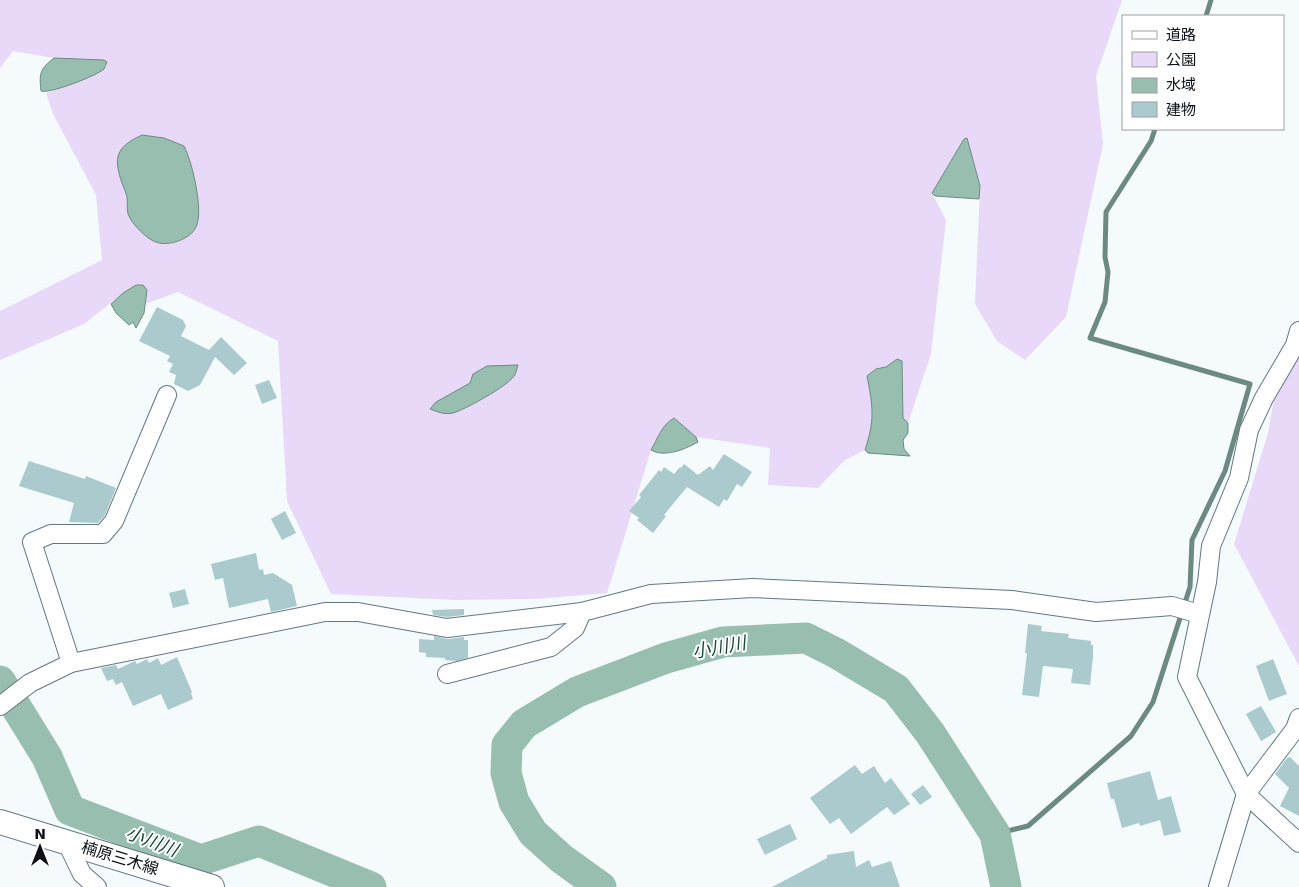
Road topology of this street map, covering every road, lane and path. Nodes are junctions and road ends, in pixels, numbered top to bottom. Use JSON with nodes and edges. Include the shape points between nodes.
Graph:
{"nodes":[{"id":1,"x":1299,"y":331,"type":"edge"},
{"id":2,"x":167,"y":395,"type":"dead end"},
{"id":3,"x":582,"y":612,"type":"junction"},
{"id":4,"x":1200,"y":614,"type":"junction"},
{"id":5,"x":71,"y":663,"type":"junction"},
{"id":6,"x":447,"y":674,"type":"dead end"},
{"id":7,"x":0,"y":706,"type":"edge"},
{"id":8,"x":1299,"y":718,"type":"edge"},
{"id":9,"x":1246,"y":794,"type":"junction"},
{"id":10,"x":0,"y":822,"type":"edge"},
{"id":11,"x":66,"y":842,"type":"junction"},
{"id":12,"x":1299,"y":843,"type":"edge"},
{"id":13,"x":97,"y":887,"type":"edge"},
{"id":14,"x":212,"y":887,"type":"edge"},
{"id":15,"x":1218,"y":887,"type":"edge"}],
"edges":[{"from":1,"to":4,"type":"street","via":[[1249,430],[1239,478],[1211,546]]},
{"from":2,"to":5,"type":"street","via":[[114,522],[103,534],[51,534],[32,542]]},
{"from":3,"to":4,"type":"street","via":[[651,594],[753,588],[1012,600],[1096,612],[1172,606]]},
{"from":3,"to":5,"type":"street","via":[[447,628],[358,612],[325,612]]},
{"from":3,"to":6,"type":"street","via":[[575,628],[551,647]]},
{"from":4,"to":9,"type":"street","via":[[1187,678]]},
{"from":5,"to":7,"type":"street","via":[[30,684]]},
{"from":8,"to":9,"type":"street","via":[[1295,729]]},
{"from":9,"to":12,"type":"street"},
{"from":9,"to":15,"type":"street"},
{"from":10,"to":11,"type":"main road","name":"楠原三木線"},
{"from":11,"to":13,"type":"street","via":[[82,874]]},
{"from":11,"to":14,"type":"main road","name":"楠原三木線"}]}
